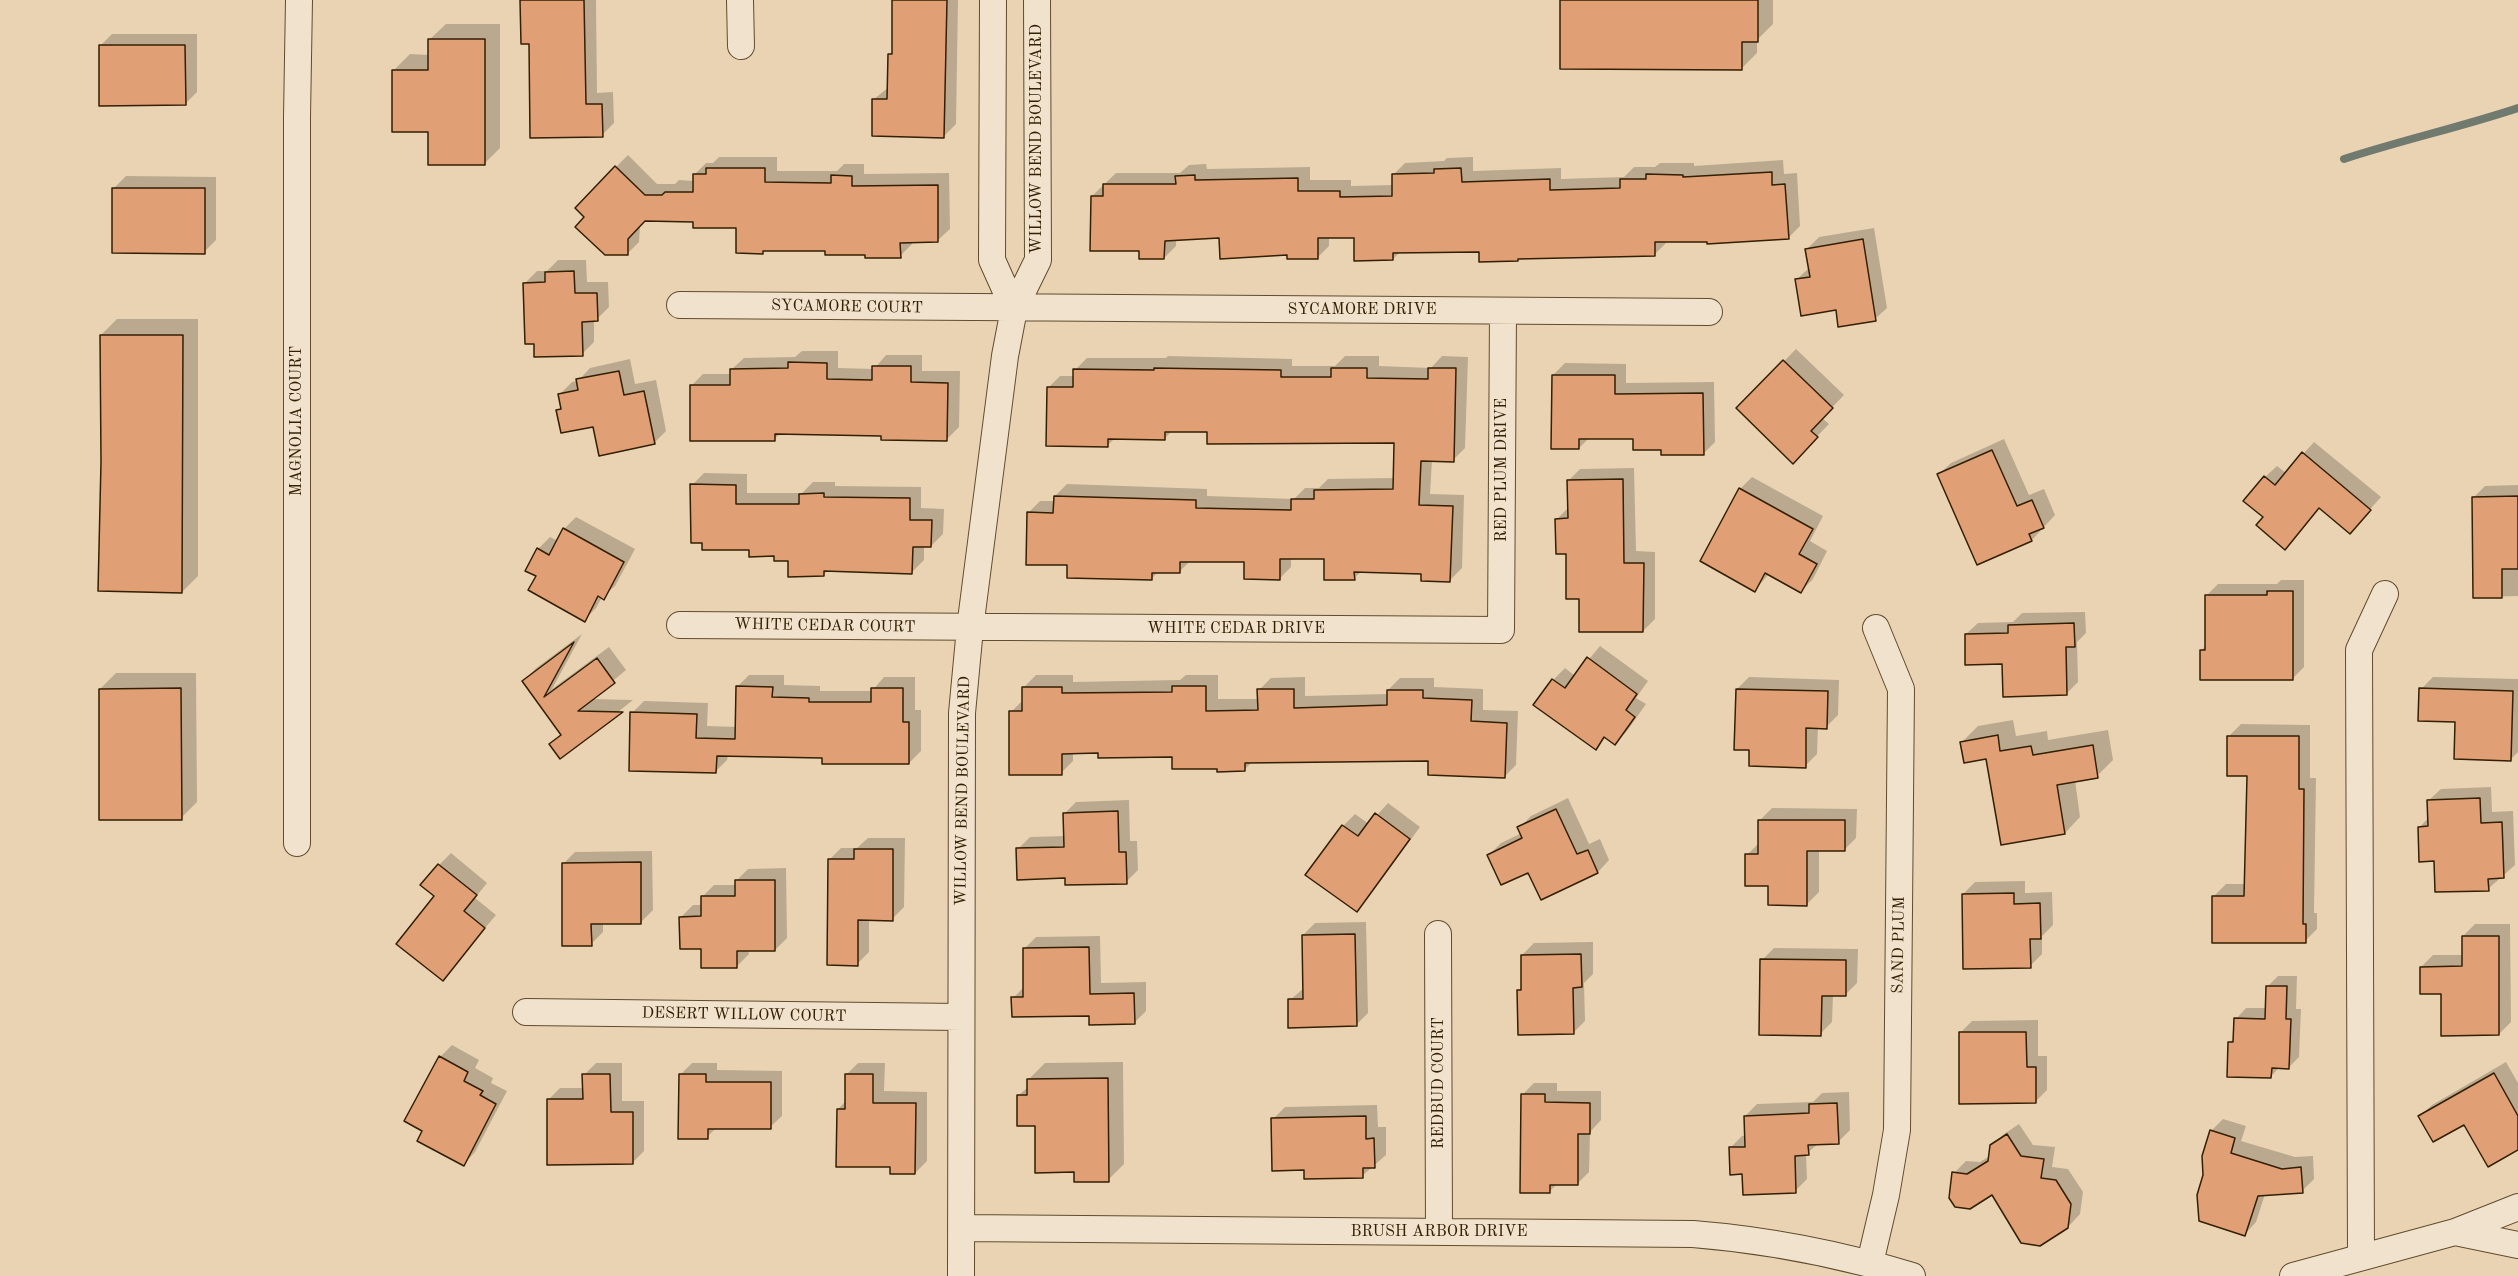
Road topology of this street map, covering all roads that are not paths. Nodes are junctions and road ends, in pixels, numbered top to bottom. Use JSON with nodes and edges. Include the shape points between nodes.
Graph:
{"nodes":[{"id":1,"x":299,"y":0,"type":"edge"},
{"id":2,"x":740,"y":0,"type":"edge"},
{"id":3,"x":993,"y":0,"type":"edge"},
{"id":4,"x":1037,"y":0,"type":"edge"},
{"id":5,"x":741,"y":46,"type":"dead end"},
{"id":6,"x":680,"y":305,"type":"dead end"},
{"id":7,"x":1014,"y":309,"type":"junction"},
{"id":8,"x":1503,"y":311,"type":"junction"},
{"id":9,"x":1709,"y":312,"type":"dead end"},
{"id":10,"x":2385,"y":594,"type":"dead end"},
{"id":11,"x":680,"y":625,"type":"dead end"},
{"id":12,"x":970,"y":628,"type":"junction"},
{"id":13,"x":1876,"y":628,"type":"dead end"},
{"id":14,"x":1501,"y":630,"type":"joint"},
{"id":15,"x":297,"y":843,"type":"dead end"},
{"id":16,"x":1438,"y":934,"type":"dead end"},
{"id":17,"x":526,"y":1012,"type":"dead end"},
{"id":18,"x":961,"y":1017,"type":"junction"},
{"id":19,"x":2518,"y":1207,"type":"edge"},
{"id":20,"x":961,"y":1228,"type":"junction"},
{"id":21,"x":1439,"y":1232,"type":"junction"},
{"id":22,"x":2455,"y":1232,"type":"junction"},
{"id":23,"x":2518,"y":1245,"type":"edge"},
{"id":24,"x":2361,"y":1256,"type":"junction"},
{"id":25,"x":1870,"y":1263,"type":"junction"},
{"id":26,"x":961,"y":1276,"type":"edge"},
{"id":27,"x":1912,"y":1276,"type":"edge"},
{"id":28,"x":2293,"y":1276,"type":"edge"}],
"edges":[{"from":1,"to":15,"type":"street","name":"MAGNOLIA COURT"},
{"from":2,"to":5,"type":"street"},
{"from":3,"to":7,"type":"street","via":[[992,260]]},
{"from":4,"to":7,"type":"street","name":"WILLOW BEND BOULEVARD","via":[[1038,260]]},
{"from":6,"to":7,"type":"street","name":"SYCAMORE COURT"},
{"from":7,"to":8,"type":"street","name":"SYCAMORE DRIVE"},
{"from":7,"to":12,"type":"street","name":"WILLOW BEND BOULEVARD"},
{"from":8,"to":9,"type":"street","name":"SYCAMORE DRIVE"},
{"from":8,"to":14,"type":"street","name":"RED PLUM DRIVE"},
{"from":10,"to":24,"type":"street","via":[[2359,650]]},
{"from":11,"to":12,"type":"street","name":"WHITE CEDAR COURT"},
{"from":12,"to":14,"type":"street","name":"WHITE CEDAR DRIVE"},
{"from":12,"to":18,"type":"street","name":"WILLOW BEND BOULEVARD","via":[[962,713]]},
{"from":13,"to":25,"type":"street","name":"SAND PLUM","via":[[1901,689],[1897,1130]]},
{"from":16,"to":21,"type":"street","name":"REDBUD COURT"},
{"from":17,"to":18,"type":"street","name":"DESERT WILLOW COURT"},
{"from":18,"to":20,"type":"street","name":"WILLOW BEND BOULEVARD"},
{"from":19,"to":22,"type":"street"},
{"from":20,"to":21,"type":"street","name":"BRUSH ARBOR DRIVE"},
{"from":20,"to":26,"type":"street","name":"WILLOW BEND BOULEVARD"},
{"from":21,"to":25,"type":"street","name":"BRUSH ARBOR DRIVE","via":[[1693,1234],[1791,1246]]},
{"from":22,"to":23,"type":"street"},
{"from":22,"to":24,"type":"street"},
{"from":24,"to":28,"type":"street"},
{"from":25,"to":27,"type":"street","name":"BRUSH ARBOR DRIVE"}]}
